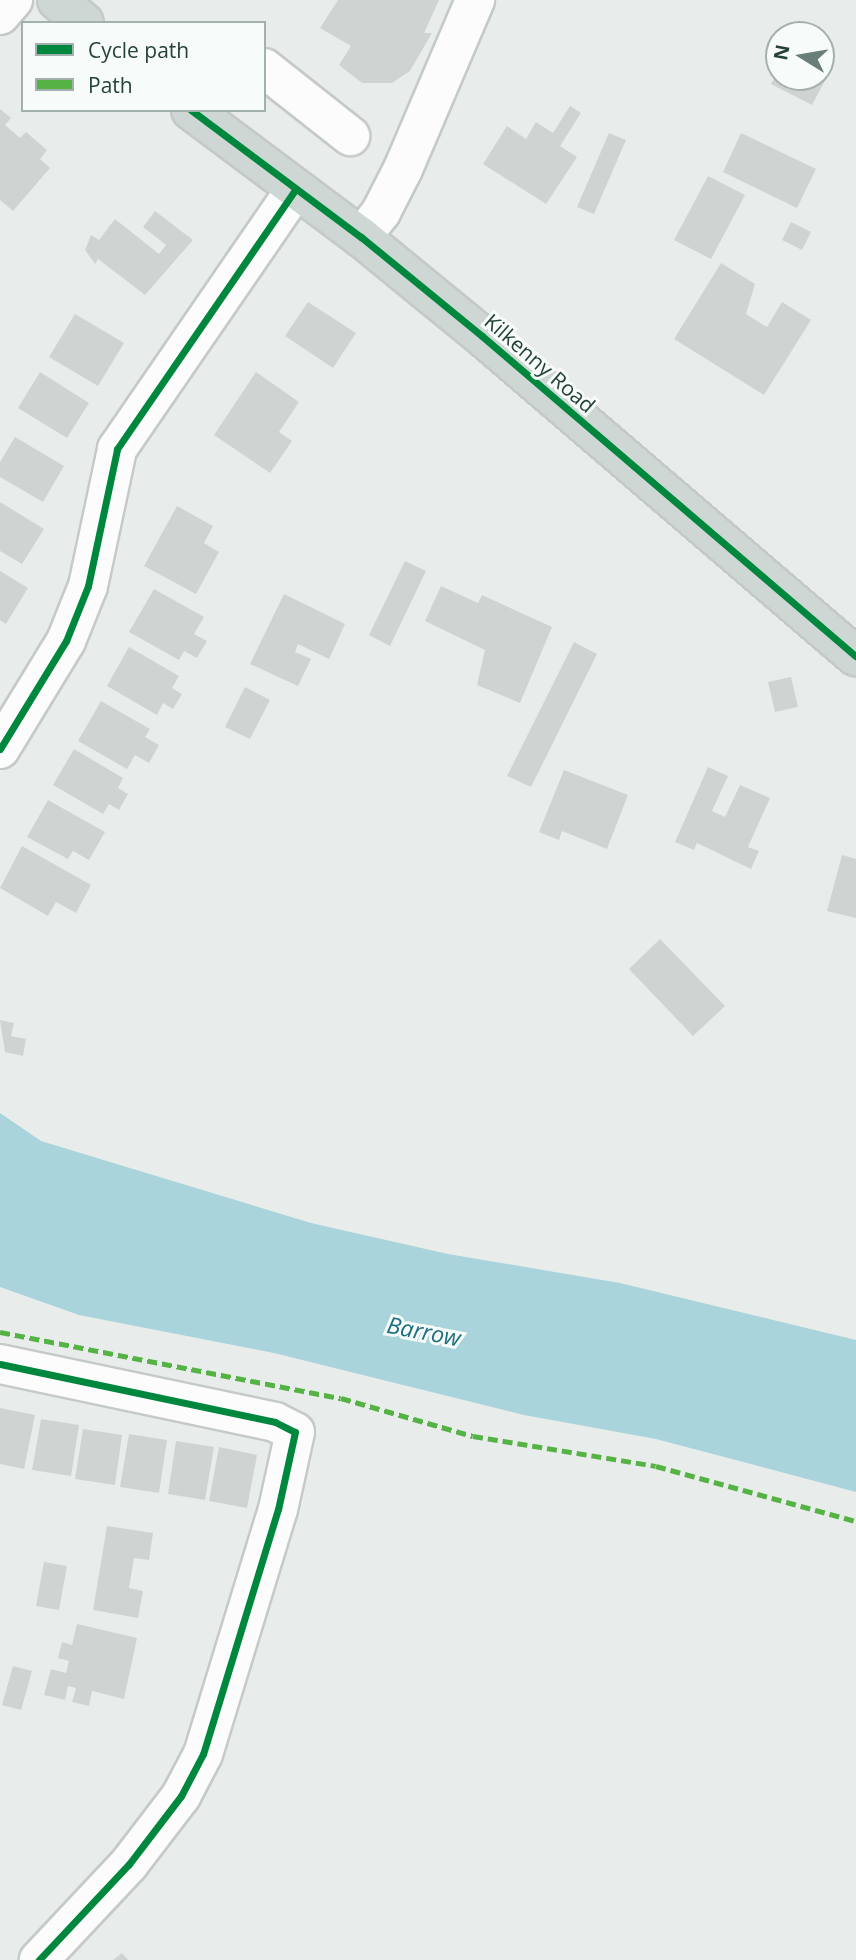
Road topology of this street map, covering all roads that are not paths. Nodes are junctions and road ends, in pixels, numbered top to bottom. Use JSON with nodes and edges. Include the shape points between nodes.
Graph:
{"nodes":[{"id":1,"x":13,"y":0,"type":"edge"},
{"id":2,"x":57,"y":0,"type":"edge"},
{"id":3,"x":475,"y":0,"type":"edge"},
{"id":4,"x":0,"y":15,"type":"edge"},
{"id":5,"x":82,"y":21,"type":"edge"},
{"id":6,"x":266,"y":70,"type":"edge"},
{"id":7,"x":194,"y":112,"type":"edge"},
{"id":8,"x":350,"y":136,"type":"dead end"},
{"id":9,"x":295,"y":190,"type":"junction"},
{"id":10,"x":361,"y":237,"type":"junction"},
{"id":11,"x":856,"y":656,"type":"edge"},
{"id":12,"x":11,"y":707,"type":"edge"},
{"id":13,"x":0,"y":749,"type":"edge"},
{"id":14,"x":0,"y":1364,"type":"edge"},
{"id":15,"x":39,"y":1960,"type":"edge"}],
"edges":[{"from":1,"to":4,"type":"street"},
{"from":2,"to":5,"type":"main road"},
{"from":3,"to":10,"type":"street","via":[[403,169],[381,212]]},
{"from":6,"to":8,"type":"street"},
{"from":7,"to":9,"type":"main road","name":"Kilkenny Road"},
{"from":9,"to":10,"type":"main road","name":"Kilkenny Road"},
{"from":9,"to":12,"type":"street","via":[[117,449],[89,586],[66,641]]},
{"from":10,"to":11,"type":"main road","name":"Kilkenny Road"},
{"from":12,"to":13,"type":"street"},
{"from":14,"to":15,"type":"street","via":[[275,1422],[295,1432],[275,1521],[203,1754],[181,1797],[129,1864]]}]}
